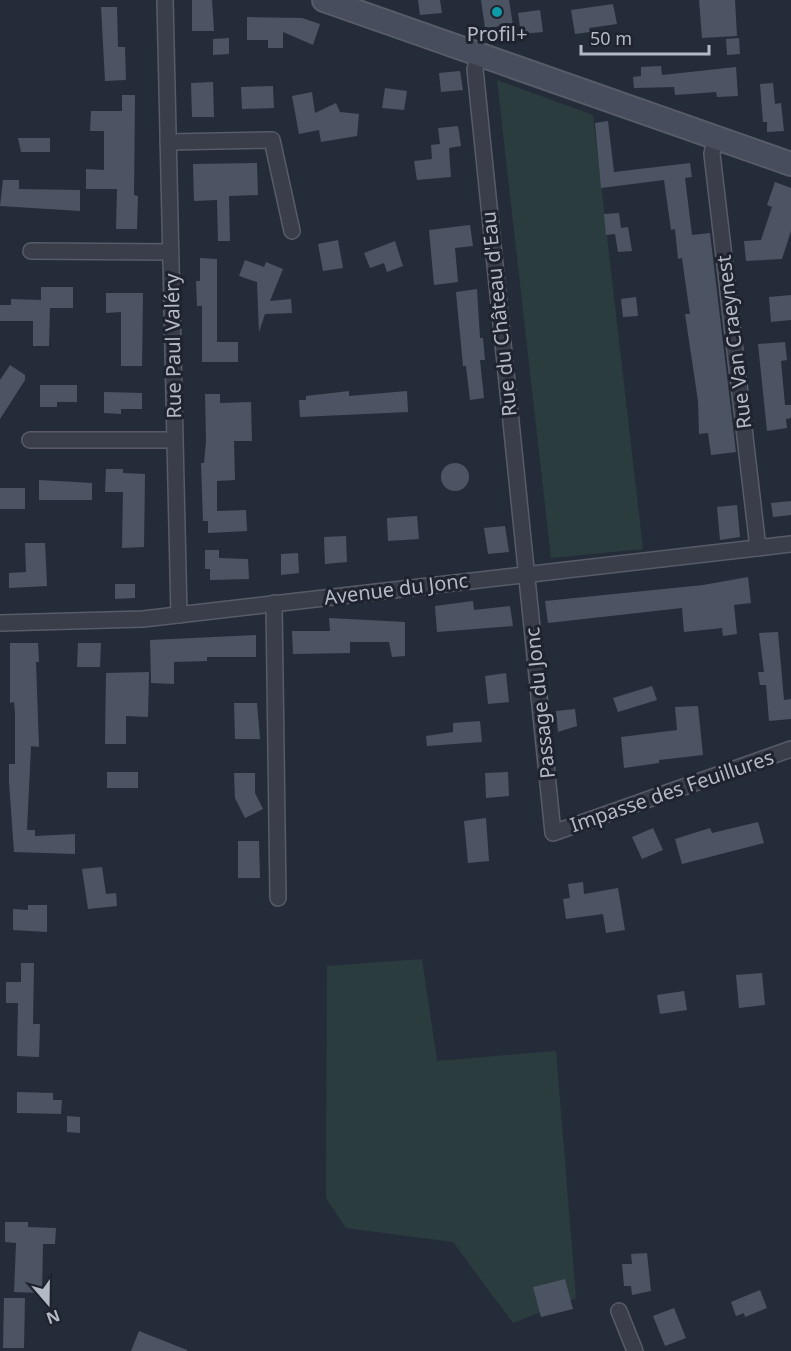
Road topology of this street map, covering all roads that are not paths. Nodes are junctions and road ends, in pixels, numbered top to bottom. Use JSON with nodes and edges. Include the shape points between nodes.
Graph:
{"nodes":[{"id":1,"x":165,"y":0,"type":"edge"},
{"id":2,"x":324,"y":0,"type":"edge"},
{"id":3,"x":480,"y":54,"type":"junction"},
{"id":4,"x":715,"y":137,"type":"junction"},
{"id":5,"x":168,"y":142,"type":"junction"},
{"id":6,"x":791,"y":164,"type":"edge"},
{"id":7,"x":292,"y":231,"type":"dead end"},
{"id":8,"x":32,"y":251,"type":"dead end"},
{"id":9,"x":170,"y":252,"type":"junction"},
{"id":10,"x":30,"y":440,"type":"dead end"},
{"id":11,"x":175,"y":440,"type":"junction"},
{"id":12,"x":791,"y":544,"type":"edge"},
{"id":13,"x":758,"y":548,"type":"junction"},
{"id":14,"x":526,"y":574,"type":"junction"},
{"id":15,"x":274,"y":603,"type":"junction"},
{"id":16,"x":179,"y":615,"type":"junction"},
{"id":17,"x":0,"y":623,"type":"edge"},
{"id":18,"x":791,"y":749,"type":"edge"},
{"id":19,"x":554,"y":833,"type":"joint"},
{"id":20,"x":278,"y":898,"type":"dead end"},
{"id":21,"x":620,"y":1311,"type":"dead end"},
{"id":22,"x":635,"y":1351,"type":"edge"}],
"edges":[{"from":1,"to":5,"type":"street","name":"Rue Paul Valéry"},
{"from":2,"to":3,"type":"main road"},
{"from":3,"to":4,"type":"main road"},
{"from":3,"to":14,"type":"street","name":"Rue du Château d'Eau","via":[[475,69]]},
{"from":4,"to":6,"type":"main road"},
{"from":4,"to":13,"type":"street","name":"Rue Van Craeynest","via":[[712,154]]},
{"from":5,"to":7,"type":"street","via":[[272,140]]},
{"from":5,"to":9,"type":"street","name":"Rue Paul Valéry"},
{"from":8,"to":9,"type":"street","name":"Rue Paul Valéry"},
{"from":9,"to":11,"type":"street","name":"Rue Paul Valéry"},
{"from":10,"to":11,"type":"street","name":"Rue Paul Valéry"},
{"from":11,"to":16,"type":"street","name":"Rue Paul Valéry"},
{"from":12,"to":13,"type":"street","name":"Avenue du Jonc"},
{"from":13,"to":14,"type":"street","name":"Avenue du Jonc"},
{"from":14,"to":15,"type":"street","name":"Avenue du Jonc"},
{"from":14,"to":19,"type":"street","name":"Passage du Jonc"},
{"from":15,"to":16,"type":"street","name":"Avenue du Jonc"},
{"from":15,"to":20,"type":"street"},
{"from":16,"to":17,"type":"street","name":"Avenue du Jonc"},
{"from":18,"to":19,"type":"street","name":"Impasse des Feuillures"},
{"from":21,"to":22,"type":"street"}]}
